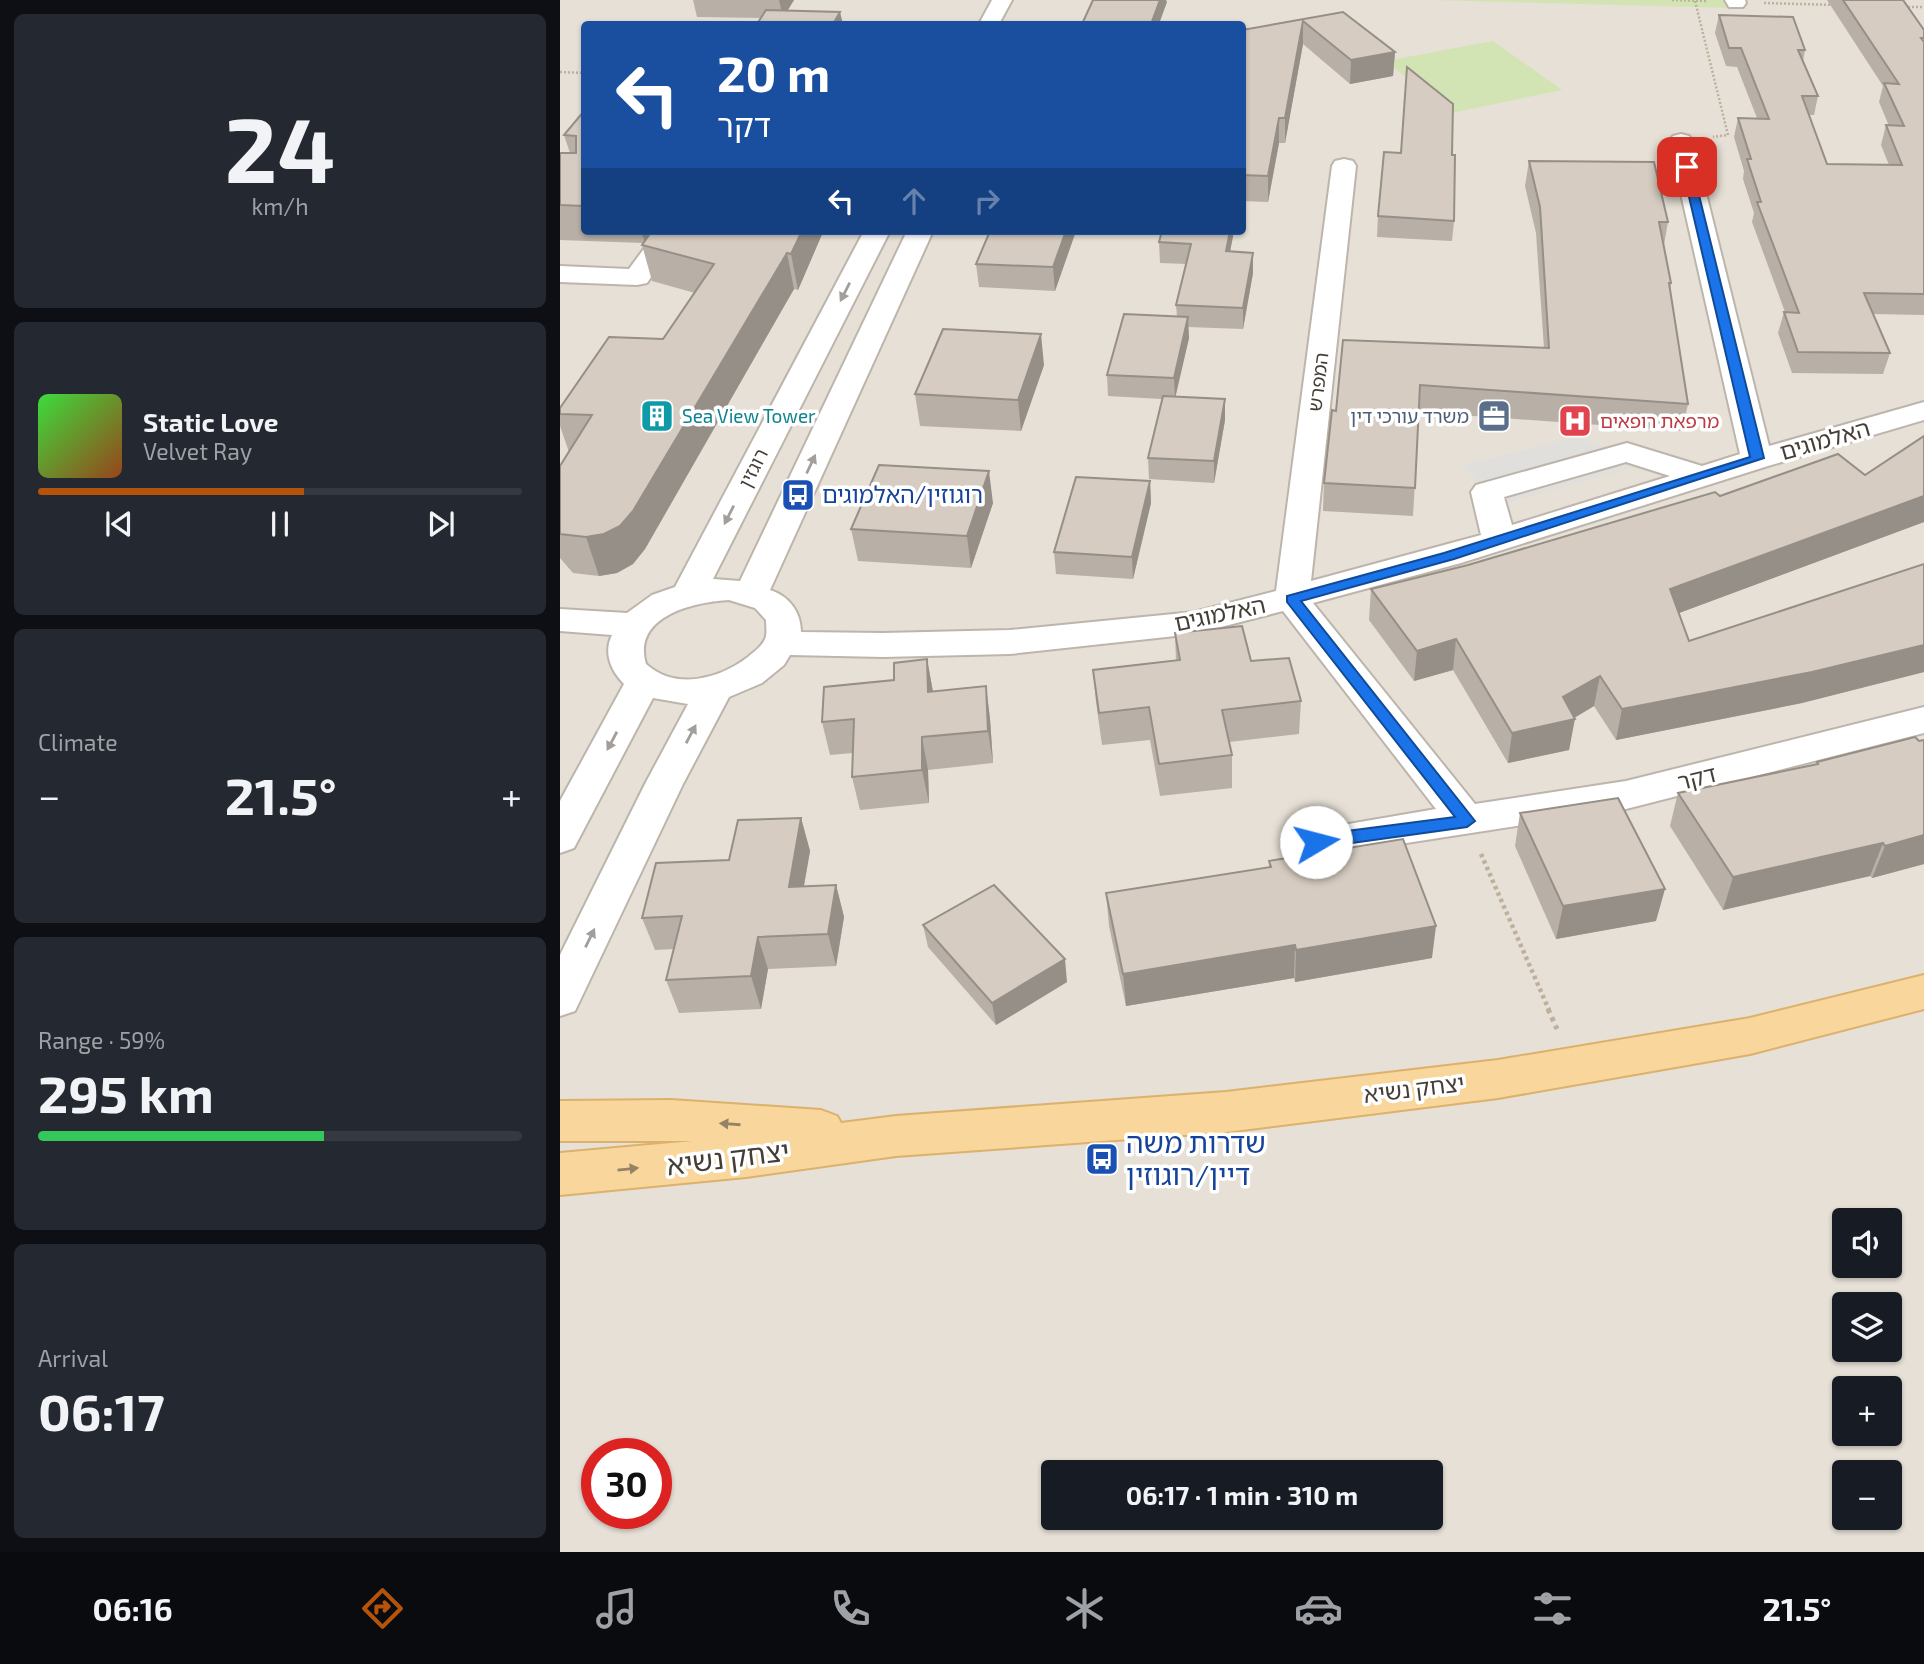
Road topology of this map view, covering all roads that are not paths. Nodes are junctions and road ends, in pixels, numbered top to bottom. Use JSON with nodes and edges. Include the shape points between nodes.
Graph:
{"nodes":[{"id":1,"x":1002,"y":0,"type":"edge"},
{"id":2,"x":991,"y":21,"type":"edge"},
{"id":3,"x":1681,"y":141,"type":"road end"},
{"id":4,"x":1344,"y":166,"type":"dead end"},
{"id":5,"x":667,"y":235,"type":"edge"},
{"id":6,"x":875,"y":235,"type":"edge"},
{"id":7,"x":918,"y":235,"type":"edge"},
{"id":8,"x":560,"y":274,"type":"edge"},
{"id":9,"x":1919,"y":417,"type":"edge"},
{"id":10,"x":1757,"y":458,"type":"junction"},
{"id":11,"x":1700,"y":476,"type":"junction"},
{"id":12,"x":1499,"y":540,"type":"junction"},
{"id":13,"x":751,"y":593,"type":"junction"},
{"id":14,"x":688,"y":594,"type":"junction"},
{"id":15,"x":1292,"y":599,"type":"junction"},
{"id":16,"x":560,"y":620,"type":"edge"},
{"id":17,"x":635,"y":625,"type":"junction"},
{"id":18,"x":783,"y":643,"type":"junction"},
{"id":19,"x":644,"y":681,"type":"junction"},
{"id":20,"x":715,"y":688,"type":"junction"},
{"id":21,"x":1924,"y":720,"type":"edge"},
{"id":22,"x":1467,"y":821,"type":"junction"},
{"id":23,"x":560,"y":838,"type":"edge"},
{"id":24,"x":1316,"y":842,"type":"dead end"},
{"id":25,"x":1924,"y":992,"type":"edge"},
{"id":26,"x":560,"y":999,"type":"edge"},
{"id":27,"x":560,"y":1121,"type":"edge"},
{"id":28,"x":896,"y":1136,"type":"junction"},
{"id":29,"x":560,"y":1174,"type":"edge"}],
"edges":[{"from":1,"to":2,"type":"street"},
{"from":3,"to":10,"type":"street"},
{"from":4,"to":15,"type":"street","name":"המפרש"},
{"from":5,"to":8,"type":"street","via":[[637,277]]},
{"from":6,"to":14,"type":"street","name":"רוגזין","one_way":true},
{"from":13,"to":7,"type":"street","one_way":true},
{"from":9,"to":10,"type":"street","name":"האלמוגים"},
{"from":10,"to":11,"type":"street","name":"האלמוגים"},
{"from":11,"to":12,"type":"street","name":"האלמוגים"},
{"from":11,"to":12,"type":"street","via":[[1627,452],[1486,492]]},
{"from":12,"to":15,"type":"street","name":"האלמוגים"},
{"from":13,"to":14,"type":"street","via":[[710,590]]},
{"from":13,"to":18,"type":"street","via":[[781,612],[786,627]]},
{"from":14,"to":17,"type":"street","via":[[667,601]]},
{"from":15,"to":18,"type":"street","name":"האלמוגים","via":[[1194,623],[1010,642]]},
{"from":15,"to":22,"type":"street"},
{"from":16,"to":17,"type":"street"},
{"from":17,"to":19,"type":"street","via":[[624,656]]},
{"from":18,"to":20,"type":"street","via":[[758,671]]},
{"from":19,"to":20,"type":"street","via":[[664,689]]},
{"from":19,"to":23,"type":"street","one_way":true},
{"from":26,"to":20,"type":"street","one_way":true},
{"from":21,"to":22,"type":"street","name":"דקר","via":[[1626,795]]},
{"from":22,"to":24,"type":"street","name":"דקר"},
{"from":25,"to":28,"type":"main road","name":"יצחק נשיא","via":[[1750,1036],[1498,1079],[1226,1112]]},
{"from":28,"to":27,"type":"main road","name":"יצחק נשיא","one_way":true,"via":[[671,1120]]},
{"from":29,"to":28,"type":"main road","name":"יצחק נשיא","one_way":true,"via":[[746,1157]]}]}
